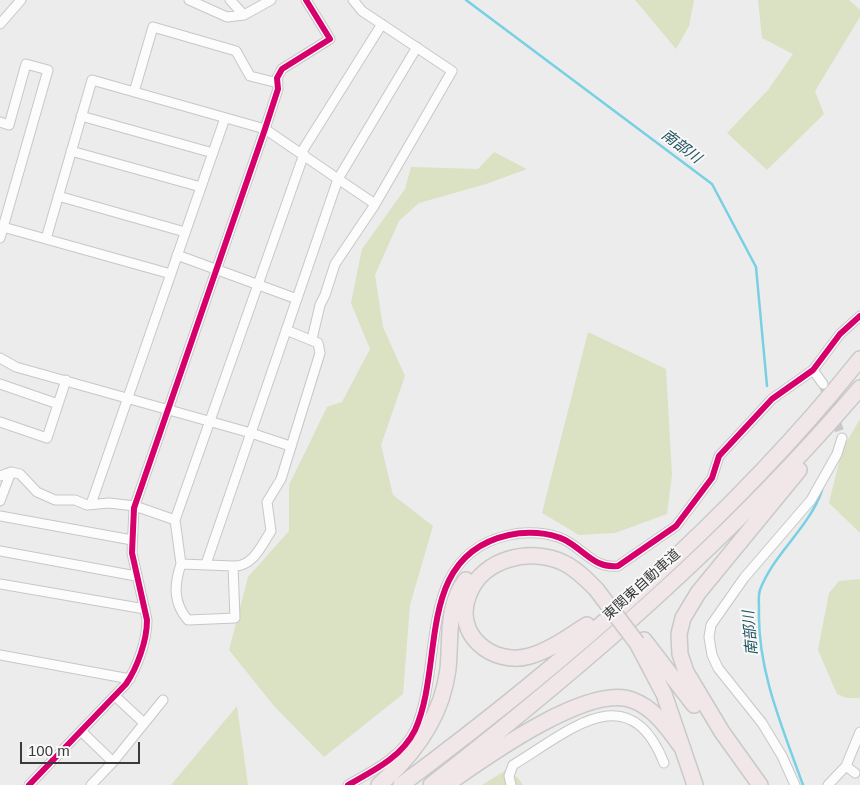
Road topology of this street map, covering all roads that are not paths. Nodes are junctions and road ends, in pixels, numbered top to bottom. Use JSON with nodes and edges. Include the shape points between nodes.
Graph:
{"nodes":[{"id":1,"x":21,"y":0,"type":"edge"},
{"id":2,"x":189,"y":0,"type":"edge"},
{"id":3,"x":230,"y":0,"type":"edge"},
{"id":4,"x":271,"y":0,"type":"edge"},
{"id":5,"x":306,"y":0,"type":"edge"},
{"id":6,"x":353,"y":0,"type":"edge"},
{"id":7,"x":244,"y":15,"type":"junction"},
{"id":8,"x":0,"y":24,"type":"edge"},
{"id":9,"x":382,"y":24,"type":"junction"},
{"id":10,"x":417,"y":47,"type":"junction"},
{"id":11,"x":278,"y":83,"type":"junction"},
{"id":12,"x":134,"y":92,"type":"junction"},
{"id":13,"x":81,"y":116,"type":"junction"},
{"id":14,"x":225,"y":118,"type":"junction"},
{"id":15,"x":0,"y":122,"type":"edge"},
{"id":16,"x":265,"y":129,"type":"junction"},
{"id":17,"x":71,"y":151,"type":"junction"},
{"id":18,"x":213,"y":153,"type":"junction"},
{"id":19,"x":303,"y":154,"type":"junction"},
{"id":20,"x":338,"y":179,"type":"junction"},
{"id":21,"x":201,"y":188,"type":"junction"},
{"id":22,"x":58,"y":196,"type":"junction"},
{"id":23,"x":375,"y":204,"type":"junction"},
{"id":24,"x":3,"y":222,"type":"edge"},
{"id":25,"x":186,"y":232,"type":"junction"},
{"id":26,"x":0,"y":238,"type":"edge"},
{"id":27,"x":46,"y":239,"type":"junction"},
{"id":28,"x":177,"y":255,"type":"junction"},
{"id":29,"x":217,"y":270,"type":"junction"},
{"id":30,"x":171,"y":274,"type":"junction"},
{"id":31,"x":258,"y":285,"type":"junction"},
{"id":32,"x":297,"y":299,"type":"junction"},
{"id":33,"x":860,"y":316,"type":"edge"},
{"id":34,"x":286,"y":330,"type":"junction"},
{"id":35,"x":312,"y":340,"type":"junction"},
{"id":36,"x":0,"y":358,"type":"edge"},
{"id":37,"x":860,"y":359,"type":"edge"},
{"id":38,"x":813,"y":370,"type":"junction"},
{"id":39,"x":66,"y":380,"type":"junction"},
{"id":40,"x":0,"y":384,"type":"edge"},
{"id":41,"x":824,"y":384,"type":"tunnel mouth"},
{"id":42,"x":856,"y":393,"type":"edge"},
{"id":43,"x":128,"y":398,"type":"junction"},
{"id":44,"x":58,"y":404,"type":"junction"},
{"id":45,"x":168,"y":409,"type":"junction"},
{"id":46,"x":210,"y":421,"type":"junction"},
{"id":47,"x":0,"y":422,"type":"edge"},
{"id":48,"x":251,"y":433,"type":"junction"},
{"id":49,"x":842,"y":438,"type":"tunnel mouth"},
{"id":50,"x":290,"y":446,"type":"junction"},
{"id":51,"x":11,"y":472,"type":"junction"},
{"id":52,"x":0,"y":476,"type":"edge"},
{"id":53,"x":0,"y":501,"type":"edge"},
{"id":54,"x":91,"y":504,"type":"junction"},
{"id":55,"x":134,"y":506,"type":"junction"},
{"id":56,"x":0,"y":516,"type":"edge"},
{"id":57,"x":175,"y":520,"type":"junction"},
{"id":58,"x":132,"y":540,"type":"junction"},
{"id":59,"x":0,"y":551,"type":"edge"},
{"id":60,"x":668,"y":562,"type":"junction"},
{"id":61,"x":181,"y":564,"type":"junction"},
{"id":62,"x":206,"y":564,"type":"junction"},
{"id":63,"x":233,"y":566,"type":"junction"},
{"id":64,"x":136,"y":576,"type":"junction"},
{"id":65,"x":0,"y":584,"type":"edge"},
{"id":66,"x":600,"y":587,"type":"junction"},
{"id":67,"x":144,"y":609,"type":"junction"},
{"id":68,"x":641,"y":642,"type":"junction"},
{"id":69,"x":0,"y":655,"type":"edge"},
{"id":70,"x":130,"y":679,"type":"junction"},
{"id":71,"x":115,"y":696,"type":"junction"},
{"id":72,"x":163,"y":700,"type":"dead end"},
{"id":73,"x":144,"y":723,"type":"junction"},
{"id":74,"x":81,"y":731,"type":"junction"},
{"id":75,"x":722,"y":732,"type":"junction"},
{"id":76,"x":860,"y":732,"type":"edge"},
{"id":77,"x":683,"y":749,"type":"junction"},
{"id":78,"x":114,"y":762,"type":"junction"},
{"id":79,"x":664,"y":763,"type":"dead end"},
{"id":80,"x":846,"y":766,"type":"junction"},
{"id":81,"x":855,"y":773,"type":"dead end"},
{"id":82,"x":29,"y":785,"type":"edge"},
{"id":83,"x":91,"y":785,"type":"edge"},
{"id":84,"x":348,"y":785,"type":"edge"},
{"id":85,"x":379,"y":785,"type":"edge"},
{"id":86,"x":401,"y":785,"type":"edge"},
{"id":87,"x":431,"y":785,"type":"edge"},
{"id":88,"x":446,"y":785,"type":"edge"},
{"id":89,"x":511,"y":785,"type":"edge"},
{"id":90,"x":696,"y":785,"type":"edge"},
{"id":91,"x":760,"y":785,"type":"edge"},
{"id":92,"x":795,"y":785,"type":"edge"},
{"id":93,"x":828,"y":785,"type":"edge"}],
"edges":[{"from":1,"to":8,"type":"street"},
{"from":2,"to":7,"type":"street","via":[[227,17]]},
{"from":3,"to":7,"type":"street"},
{"from":4,"to":7,"type":"street"},
{"from":5,"to":11,"type":"street","via":[[330,38],[282,69]]},
{"from":6,"to":9,"type":"street","via":[[362,11]]},
{"from":9,"to":10,"type":"street"},
{"from":9,"to":19,"type":"street"},
{"from":10,"to":20,"type":"street"},
{"from":10,"to":23,"type":"street","via":[[452,71]]},
{"from":11,"to":12,"type":"street","via":[[250,76],[236,51],[153,28]]},
{"from":11,"to":16,"type":"street"},
{"from":12,"to":13,"type":"street","via":[[92,80]]},
{"from":12,"to":14,"type":"street"},
{"from":13,"to":17,"type":"street"},
{"from":13,"to":18,"type":"street"},
{"from":14,"to":16,"type":"street"},
{"from":14,"to":18,"type":"street"},
{"from":15,"to":24,"type":"street","via":[[8,125],[26,64],[48,70]]},
{"from":16,"to":19,"type":"street"},
{"from":16,"to":29,"type":"street"},
{"from":17,"to":21,"type":"street"},
{"from":17,"to":22,"type":"street"},
{"from":18,"to":21,"type":"street"},
{"from":19,"to":20,"type":"street"},
{"from":19,"to":31,"type":"street"},
{"from":20,"to":23,"type":"street"},
{"from":20,"to":32,"type":"street"},
{"from":21,"to":25,"type":"street"},
{"from":22,"to":25,"type":"street"},
{"from":22,"to":27,"type":"street"},
{"from":23,"to":35,"type":"street","via":[[335,264]]},
{"from":24,"to":26,"type":"street"},
{"from":24,"to":27,"type":"street"},
{"from":25,"to":28,"type":"street"},
{"from":27,"to":30,"type":"street"},
{"from":28,"to":29,"type":"street"},
{"from":28,"to":30,"type":"street"},
{"from":29,"to":31,"type":"street"},
{"from":29,"to":45,"type":"street"},
{"from":30,"to":43,"type":"street"},
{"from":31,"to":32,"type":"street"},
{"from":31,"to":46,"type":"street"},
{"from":32,"to":34,"type":"street"},
{"from":33,"to":38,"type":"street","via":[[840,334]]},
{"from":34,"to":35,"type":"street"},
{"from":34,"to":48,"type":"street"},
{"from":35,"to":50,"type":"street","via":[[318,343],[320,353]]},
{"from":36,"to":39,"type":"street","via":[[16,367]]},
{"from":37,"to":60,"type":"highway","name":"東関東自動車道","via":[[767,464]]},
{"from":38,"to":41,"type":"street"},
{"from":38,"to":84,"type":"street","via":[[772,399],[719,456],[712,478],[686,516],[618,566],[598,564],[564,540],[531,532],[494,538],[465,558],[448,582],[439,606],[424,700],[414,731],[396,755],[380,768]]},
{"from":39,"to":43,"type":"street"},
{"from":39,"to":44,"type":"street"},
{"from":40,"to":44,"type":"street"},
{"from":42,"to":75,"type":"highway","via":[[825,440],[698,593],[683,618],[679,644],[682,663]]},
{"from":42,"to":87,"type":"highway","name":"東関東自動車道","via":[[729,529],[637,616]]},
{"from":43,"to":45,"type":"street"},
{"from":43,"to":54,"type":"street"},
{"from":44,"to":47,"type":"street","via":[[47,438]]},
{"from":45,"to":46,"type":"street"},
{"from":45,"to":55,"type":"street"},
{"from":46,"to":48,"type":"street"},
{"from":46,"to":57,"type":"street"},
{"from":48,"to":50,"type":"street"},
{"from":48,"to":62,"type":"street"},
{"from":49,"to":92,"type":"street","via":[[837,454],[811,500],[744,578],[711,625],[708,637],[718,668],[762,723]]},
{"from":50,"to":63,"type":"street","via":[[281,479],[267,502],[271,531],[252,561]]},
{"from":51,"to":52,"type":"street"},
{"from":51,"to":53,"type":"street"},
{"from":51,"to":54,"type":"street","via":[[20,474],[42,495],[55,500]]},
{"from":54,"to":55,"type":"street"},
{"from":55,"to":57,"type":"street"},
{"from":55,"to":58,"type":"street"},
{"from":56,"to":58,"type":"street"},
{"from":57,"to":61,"type":"street"},
{"from":58,"to":64,"type":"street"},
{"from":59,"to":64,"type":"street"},
{"from":60,"to":66,"type":"highway","via":[[596,620],[531,656],[511,659],[495,656],[478,644],[468,628],[466,606],[472,587],[484,573],[508,559],[535,556],[553,559]]},
{"from":60,"to":86,"type":"highway","name":"東関東自動車道","via":[[524,688]]},
{"from":61,"to":62,"type":"street"},
{"from":61,"to":63,"type":"street","via":[[175,586],[176,599],[188,620],[235,618]]},
{"from":62,"to":63,"type":"street"},
{"from":64,"to":67,"type":"street"},
{"from":65,"to":67,"type":"street"},
{"from":66,"to":68,"type":"highway","bridge":true},
{"from":66,"to":85,"type":"highway","via":[[576,560],[545,548],[508,550],[483,563],[464,582],[451,612],[448,670],[432,722],[412,754]]},
{"from":67,"to":70,"type":"street","via":[[147,629]]},
{"from":68,"to":75,"type":"highway","via":[[701,714]]},
{"from":68,"to":77,"type":"highway"},
{"from":69,"to":70,"type":"street"},
{"from":70,"to":71,"type":"street"},
{"from":71,"to":73,"type":"street"},
{"from":71,"to":74,"type":"street"},
{"from":72,"to":73,"type":"street"},
{"from":73,"to":78,"type":"street"},
{"from":74,"to":78,"type":"street"},
{"from":74,"to":82,"type":"street"},
{"from":75,"to":91,"type":"highway"},
{"from":76,"to":80,"type":"street"},
{"from":77,"to":88,"type":"highway","via":[[646,707],[630,699],[607,697],[581,705],[512,741]]},
{"from":77,"to":90,"type":"highway"},
{"from":78,"to":83,"type":"street"},
{"from":79,"to":89,"type":"street","via":[[652,737],[634,720],[616,714],[572,730],[513,765],[509,776]]},
{"from":80,"to":81,"type":"street"},
{"from":80,"to":93,"type":"street"}]}
